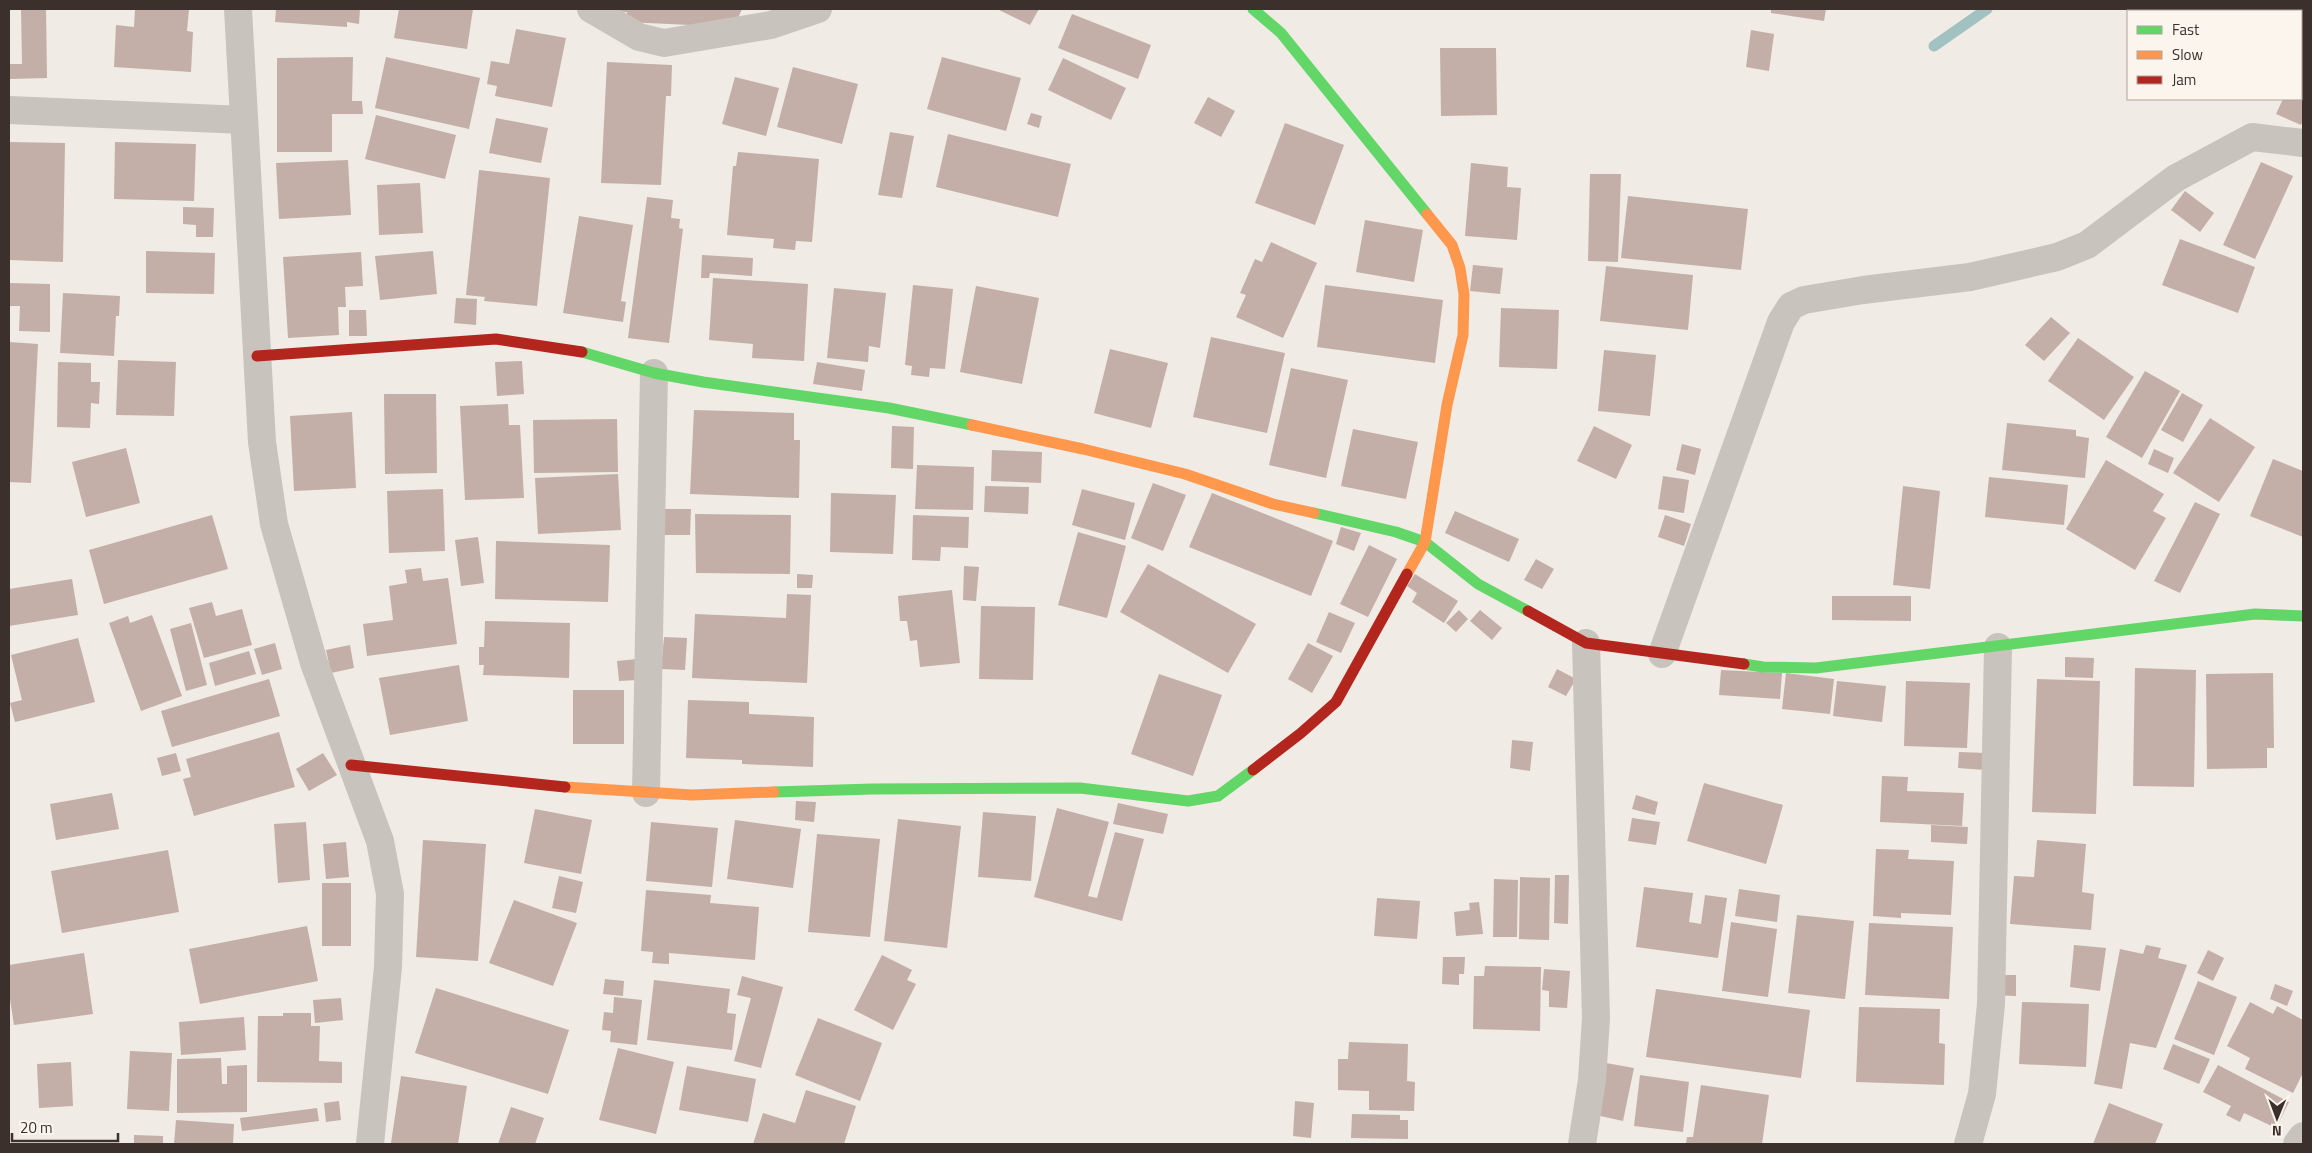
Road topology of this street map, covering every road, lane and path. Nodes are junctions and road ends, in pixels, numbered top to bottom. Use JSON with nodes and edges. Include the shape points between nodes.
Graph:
{"nodes":[{"id":1,"x":238,"y":9,"type":"edge"},
{"id":2,"x":590,"y":9,"type":"edge"},
{"id":3,"x":818,"y":9,"type":"edge"},
{"id":4,"x":1253,"y":9,"type":"edge"},
{"id":5,"x":9,"y":110,"type":"edge"},
{"id":6,"x":244,"y":120,"type":"junction"},
{"id":7,"x":2303,"y":143,"type":"edge"},
{"id":8,"x":257,"y":356,"type":"junction"},
{"id":9,"x":654,"y":373,"type":"junction"},
{"id":10,"x":1425,"y":542,"type":"junction"},
{"id":11,"x":2303,"y":616,"type":"edge"},
{"id":12,"x":1586,"y":643,"type":"junction"},
{"id":13,"x":1998,"y":647,"type":"junction"},
{"id":14,"x":1662,"y":654,"type":"junction"},
{"id":15,"x":352,"y":765,"type":"junction"},
{"id":16,"x":646,"y":793,"type":"junction"},
{"id":17,"x":2303,"y":1136,"type":"edge"},
{"id":18,"x":370,"y":1144,"type":"edge"},
{"id":19,"x":1582,"y":1144,"type":"edge"},
{"id":20,"x":1968,"y":1144,"type":"edge"},
{"id":21,"x":2297,"y":1144,"type":"edge"}],
"edges":[{"from":1,"to":6,"type":"street"},
{"from":2,"to":3,"type":"street","via":[[639,37],[664,43],[771,26]]},
{"from":4,"to":10,"type":"street","via":[[1281,33],[1452,245],[1460,268],[1464,294],[1462,335]]},
{"from":5,"to":6,"type":"street"},
{"from":6,"to":8,"type":"street"},
{"from":7,"to":14,"type":"street","via":[[2252,137],[2176,178],[2087,245],[2057,257],[1970,277],[1863,290],[1804,300],[1791,306],[1781,322]]},
{"from":8,"to":9,"type":"street","via":[[496,339],[572,349]]},
{"from":8,"to":15,"type":"street","via":[[262,442],[274,524],[314,663]]},
{"from":9,"to":10,"type":"street","via":[[889,408],[1083,448],[1185,474],[1273,504],[1396,532]]},
{"from":9,"to":16,"type":"street"},
{"from":10,"to":12,"type":"street","via":[[1478,584]]},
{"from":10,"to":16,"type":"street","via":[[1336,702],[1301,734],[1218,796],[1188,801],[1080,788],[872,788],[692,796]]},
{"from":11,"to":13,"type":"street","via":[[2255,614]]},
{"from":12,"to":14,"type":"street"},
{"from":12,"to":19,"type":"street","via":[[1596,1018],[1592,1080]]},
{"from":13,"to":14,"type":"street","via":[[1816,668],[1763,667]]},
{"from":13,"to":20,"type":"street","via":[[1991,1004],[1982,1094]]},
{"from":15,"to":16,"type":"street"},
{"from":15,"to":18,"type":"street","via":[[380,841],[390,894],[388,967]]},
{"from":17,"to":21,"type":"street"}]}
